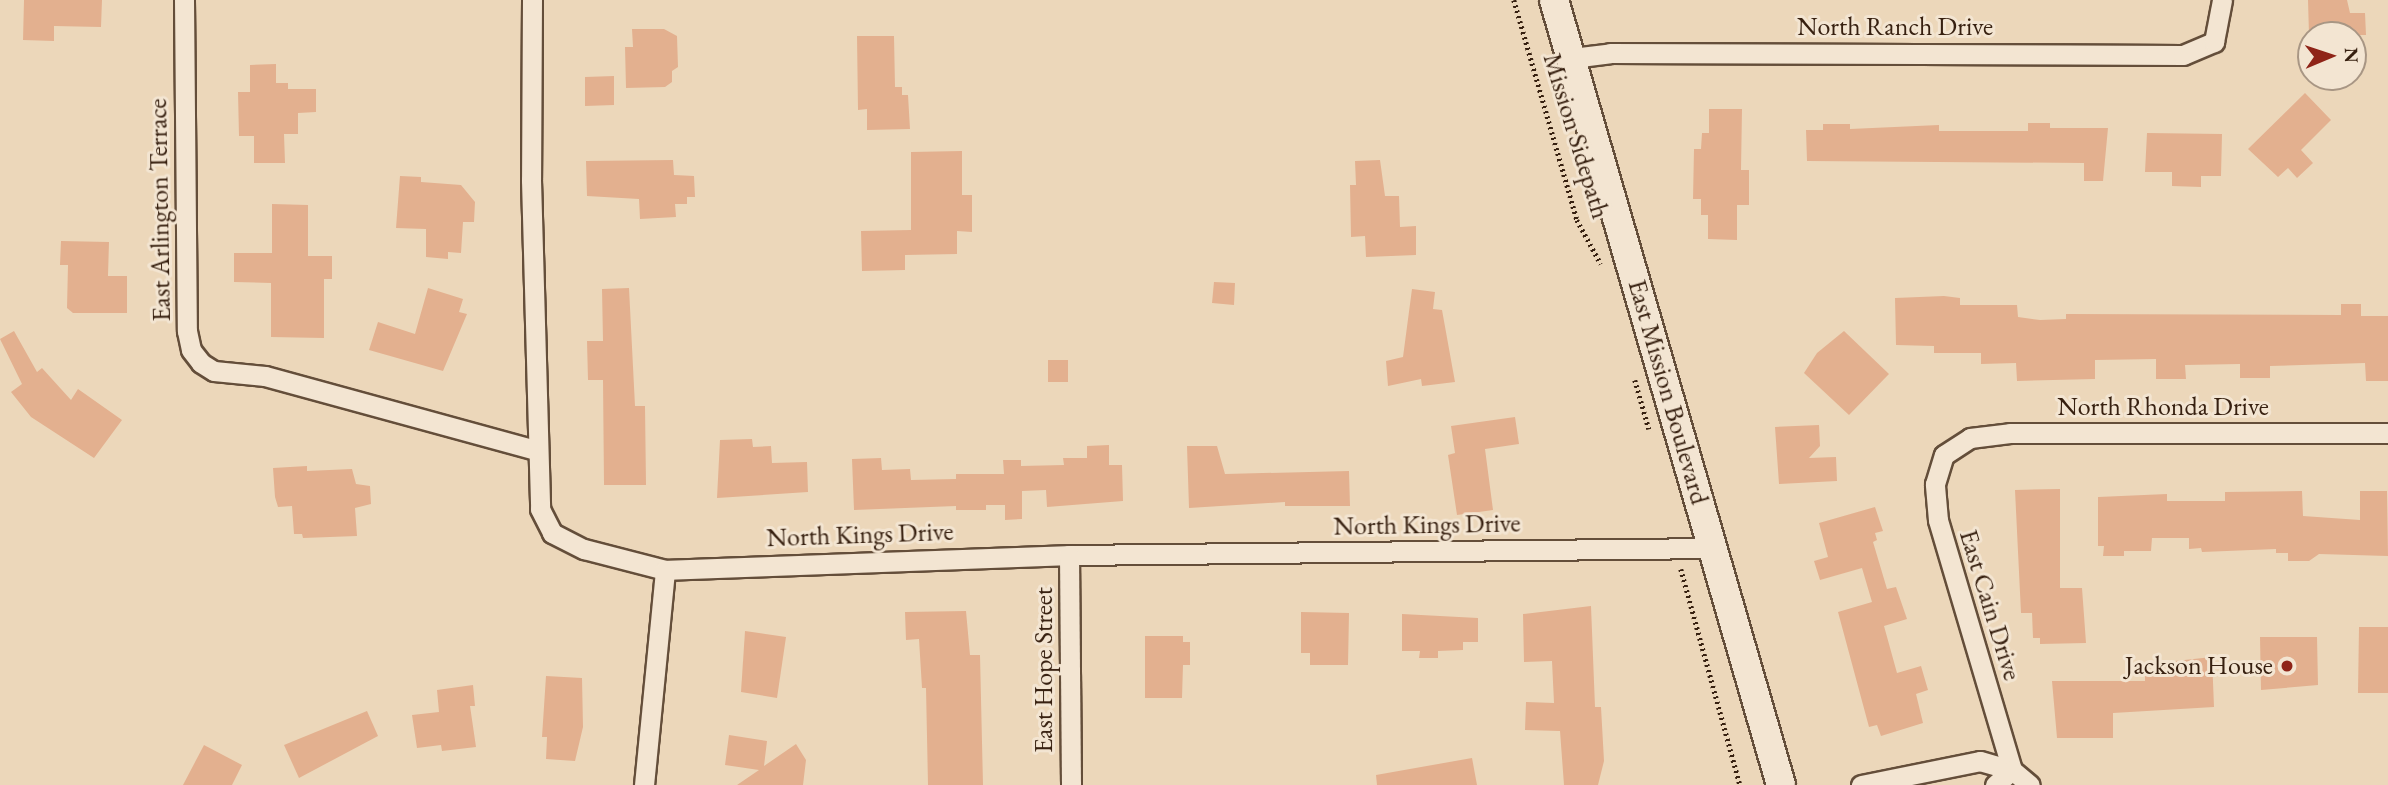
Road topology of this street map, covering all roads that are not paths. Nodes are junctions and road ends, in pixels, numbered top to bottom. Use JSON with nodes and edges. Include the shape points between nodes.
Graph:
{"nodes":[{"id":1,"x":184,"y":0,"type":"edge"},
{"id":2,"x":532,"y":0,"type":"edge"},
{"id":3,"x":1554,"y":0,"type":"edge"},
{"id":4,"x":2222,"y":0,"type":"edge"},
{"id":5,"x":1572,"y":58,"type":"junction"},
{"id":6,"x":2388,"y":433,"type":"edge"},
{"id":7,"x":536,"y":450,"type":"junction"},
{"id":8,"x":1944,"y":455,"type":"joint"},
{"id":9,"x":1713,"y":548,"type":"junction"},
{"id":10,"x":1069,"y":555,"type":"junction"},
{"id":11,"x":665,"y":570,"type":"junction"},
{"id":12,"x":2012,"y":769,"type":"junction"},
{"id":13,"x":644,"y":785,"type":"edge"},
{"id":14,"x":1071,"y":785,"type":"edge"},
{"id":15,"x":1781,"y":785,"type":"edge"},
{"id":16,"x":1861,"y":785,"type":"edge"},
{"id":17,"x":1995,"y":785,"type":"edge"},
{"id":18,"x":2030,"y":785,"type":"edge"}],
"edges":[{"from":1,"to":7,"type":"street","name":"East Arlington Terrace","via":[[187,331],[191,350],[201,363],[214,371],[265,376]]},
{"from":2,"to":7,"type":"street","name":"North Kings Drive"},
{"from":3,"to":5,"type":"main road","name":"East Mission Boulevard"},
{"from":4,"to":5,"type":"street","name":"North Ranch Drive","via":[[2214,42],[2183,55],[1610,53]]},
{"from":5,"to":9,"type":"main road","name":"East Mission Boulevard"},
{"from":6,"to":8,"type":"street","name":"North Rhonda Drive","via":[[2010,433],[1970,438]]},
{"from":7,"to":11,"type":"street","name":"North Kings Drive","via":[[540,509],[552,533],[584,549]]},
{"from":8,"to":12,"type":"street","name":"East Cain Drive","via":[[1935,484],[1938,520]]},
{"from":9,"to":10,"type":"street","name":"North Kings Drive"},
{"from":9,"to":15,"type":"main road","name":"East Mission Boulevard"},
{"from":10,"to":11,"type":"street","name":"North Kings Drive"},
{"from":10,"to":14,"type":"street","name":"East Hope Street"},
{"from":11,"to":13,"type":"street"},
{"from":12,"to":16,"type":"street","via":[[1980,761]]},
{"from":12,"to":17,"type":"street"},
{"from":12,"to":18,"type":"street"}]}
